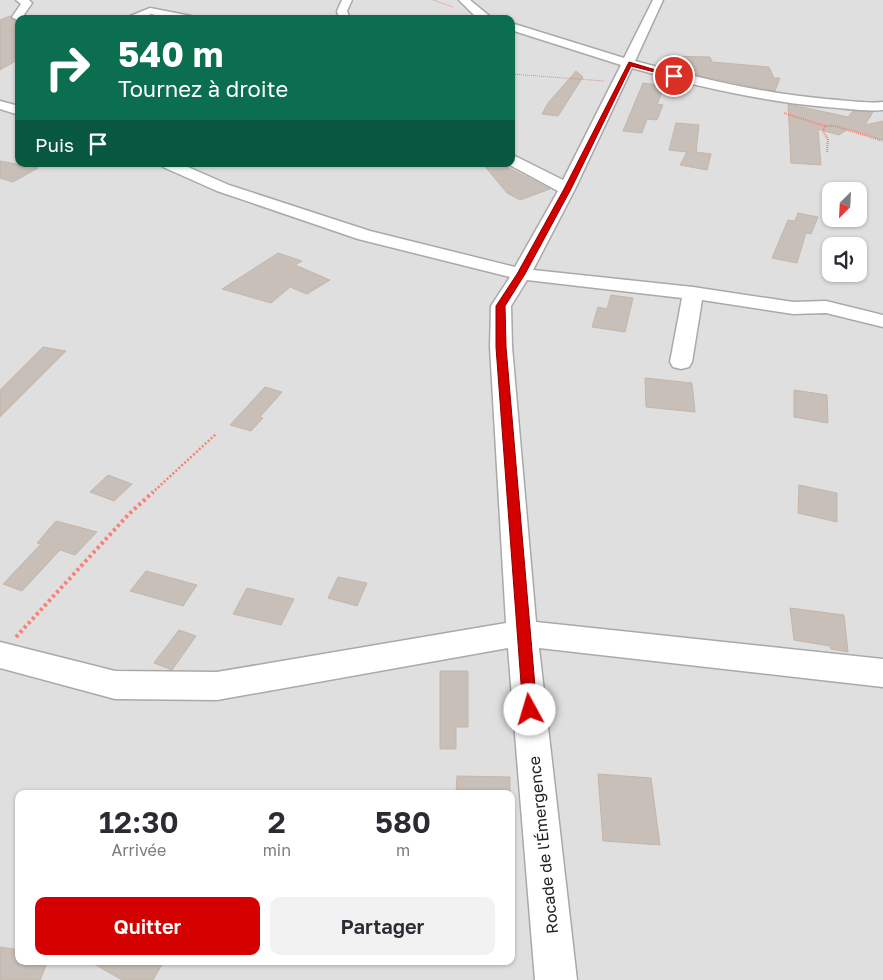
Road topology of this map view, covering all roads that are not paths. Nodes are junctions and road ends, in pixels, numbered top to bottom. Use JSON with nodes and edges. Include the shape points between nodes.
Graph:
{"nodes":[{"id":1,"x":21,"y":0,"type":"edge"},
{"id":2,"x":347,"y":0,"type":"edge"},
{"id":3,"x":464,"y":0,"type":"edge"},
{"id":4,"x":658,"y":0,"type":"edge"},
{"id":5,"x":18,"y":15,"type":"edge"},
{"id":6,"x":139,"y":15,"type":"edge"},
{"id":7,"x":170,"y":15,"type":"edge"},
{"id":8,"x":344,"y":15,"type":"edge"},
{"id":9,"x":483,"y":15,"type":"edge"},
{"id":10,"x":515,"y":27,"type":"edge"},
{"id":11,"x":629,"y":64,"type":"junction"},
{"id":12,"x":0,"y":105,"type":"edge"},
{"id":13,"x":881,"y":109,"type":"edge"},
{"id":14,"x":15,"y":110,"type":"edge"},
{"id":15,"x":515,"y":160,"type":"edge"},
{"id":16,"x":176,"y":167,"type":"edge"},
{"id":17,"x":567,"y":189,"type":"junction"},
{"id":18,"x":521,"y":274,"type":"junction"},
{"id":19,"x":693,"y":293,"type":"junction"},
{"id":20,"x":883,"y":321,"type":"edge"},
{"id":21,"x":681,"y":362,"type":"dead end"},
{"id":22,"x":522,"y":633,"type":"junction"},
{"id":23,"x":6,"y":648,"type":"edge"},
{"id":24,"x":883,"y":674,"type":"edge"},
{"id":25,"x":556,"y":980,"type":"edge"}],
"edges":[{"from":1,"to":5,"type":"street","via":[[27,2]]},
{"from":2,"to":8,"type":"street"},
{"from":3,"to":9,"type":"street"},
{"from":4,"to":11,"type":"street","name":"Rocade de l'Émergence"},
{"from":6,"to":7,"type":"street","via":[[150,11]]},
{"from":10,"to":11,"type":"street"},
{"from":11,"to":13,"type":"street","via":[[767,97]]},
{"from":11,"to":17,"type":"street","name":"Rocade de l'Émergence"},
{"from":12,"to":14,"type":"street"},
{"from":15,"to":17,"type":"street"},
{"from":16,"to":18,"type":"street","via":[[223,188],[364,235]]},
{"from":17,"to":18,"type":"street","name":"Rocade de l'Émergence"},
{"from":18,"to":19,"type":"street"},
{"from":18,"to":22,"type":"street","name":"Rocade de l'Émergence","via":[[501,306],[501,347]]},
{"from":19,"to":20,"type":"street","via":[[793,308],[826,307]]},
{"from":19,"to":21,"type":"street"},
{"from":22,"to":23,"type":"street","via":[[217,686],[115,685]]},
{"from":22,"to":24,"type":"street"},
{"from":22,"to":25,"type":"street","name":"Rocade de l'Émergence"}]}
